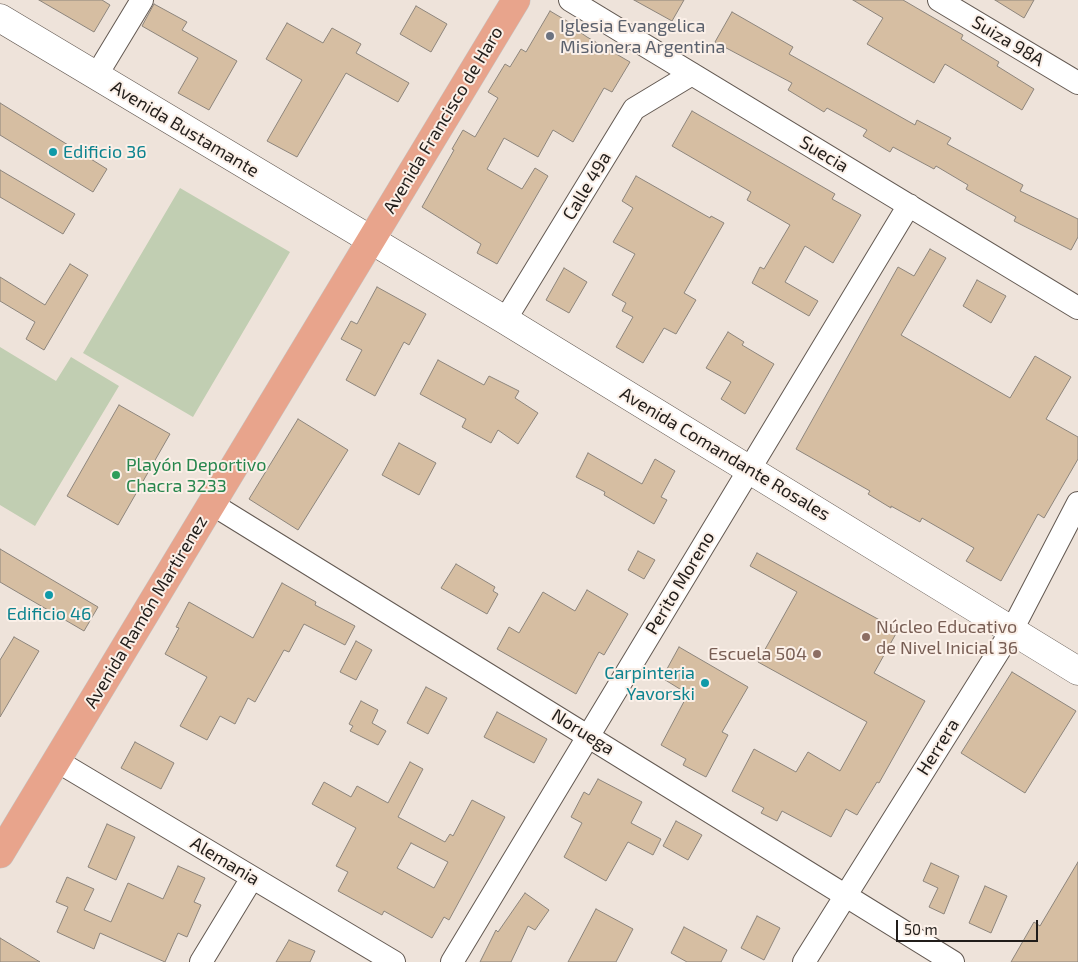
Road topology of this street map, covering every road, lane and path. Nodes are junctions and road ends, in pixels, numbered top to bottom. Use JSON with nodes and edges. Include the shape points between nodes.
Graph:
{"nodes":[{"id":1,"x":142,"y":0,"type":"edge"},
{"id":2,"x":516,"y":0,"type":"edge"},
{"id":3,"x":570,"y":0,"type":"edge"},
{"id":4,"x":939,"y":0,"type":"edge"},
{"id":5,"x":0,"y":18,"type":"edge"},
{"id":6,"x":692,"y":74,"type":"junction"},
{"id":7,"x":96,"y":76,"type":"junction"},
{"id":8,"x":1078,"y":83,"type":"edge"},
{"id":9,"x":909,"y":205,"type":"junction"},
{"id":10,"x":371,"y":241,"type":"junction"},
{"id":11,"x":1078,"y":308,"type":"edge"},
{"id":12,"x":505,"y":320,"type":"junction"},
{"id":13,"x":749,"y":469,"type":"junction"},
{"id":14,"x":212,"y":504,"type":"junction"},
{"id":15,"x":1078,"y":504,"type":"edge"},
{"id":16,"x":1071,"y":525,"type":"edge"},
{"id":17,"x":1012,"y":630,"type":"junction"},
{"id":18,"x":1078,"y":671,"type":"edge"},
{"id":19,"x":589,"y":736,"type":"junction"},
{"id":20,"x":57,"y":760,"type":"junction"},
{"id":21,"x":0,"y":854,"type":"edge"},
{"id":22,"x":252,"y":878,"type":"junction"},
{"id":23,"x":845,"y":895,"type":"junction"},
{"id":24,"x":201,"y":962,"type":"edge"},
{"id":25,"x":394,"y":962,"type":"edge"},
{"id":26,"x":452,"y":962,"type":"edge"},
{"id":27,"x":804,"y":962,"type":"edge"},
{"id":28,"x":953,"y":962,"type":"edge"}],
"edges":[{"from":1,"to":7,"type":"street"},
{"from":2,"to":10,"type":"main road","name":"Avenida Francisco de Haro"},
{"from":3,"to":6,"type":"street","name":"Suecia"},
{"from":4,"to":8,"type":"street","name":"Suiza 98A"},
{"from":5,"to":7,"type":"main road","name":"Avenida Bustamante"},
{"from":6,"to":9,"type":"street","name":"Suecia"},
{"from":6,"to":12,"type":"street","name":"Calle 49a","via":[[634,109]]},
{"from":7,"to":10,"type":"main road","name":"Avenida Bustamante"},
{"from":9,"to":11,"type":"street","name":"Suecia"},
{"from":9,"to":13,"type":"street","name":"Perito Moreno"},
{"from":10,"to":12,"type":"main road","name":"Avenida Comandante Rosales"},
{"from":10,"to":14,"type":"main road","name":"Avenida Ramón Martirenez"},
{"from":12,"to":13,"type":"main road","name":"Avenida Comandante Rosales"},
{"from":13,"to":17,"type":"main road","name":"Avenida Comandante Rosales"},
{"from":13,"to":19,"type":"street","name":"Perito Moreno"},
{"from":14,"to":19,"type":"street","name":"Noruega"},
{"from":14,"to":20,"type":"main road","name":"Avenida Ramón Martirenez"},
{"from":15,"to":16,"type":"street","name":"Herrera"},
{"from":16,"to":17,"type":"street","name":"Herrera"},
{"from":17,"to":18,"type":"main road","name":"Avenida Comandante Rosales"},
{"from":17,"to":23,"type":"street","name":"Herrera"},
{"from":19,"to":23,"type":"street","name":"Noruega"},
{"from":19,"to":26,"type":"street","name":"Perito Moreno"},
{"from":20,"to":21,"type":"main road","name":"Avenida Ramón Martirenez"},
{"from":20,"to":22,"type":"street","name":"Alemania"},
{"from":22,"to":24,"type":"street"},
{"from":22,"to":25,"type":"street","name":"Alemania"},
{"from":23,"to":27,"type":"street","name":"Herrera"},
{"from":23,"to":28,"type":"street","name":"Noruega"}]}
